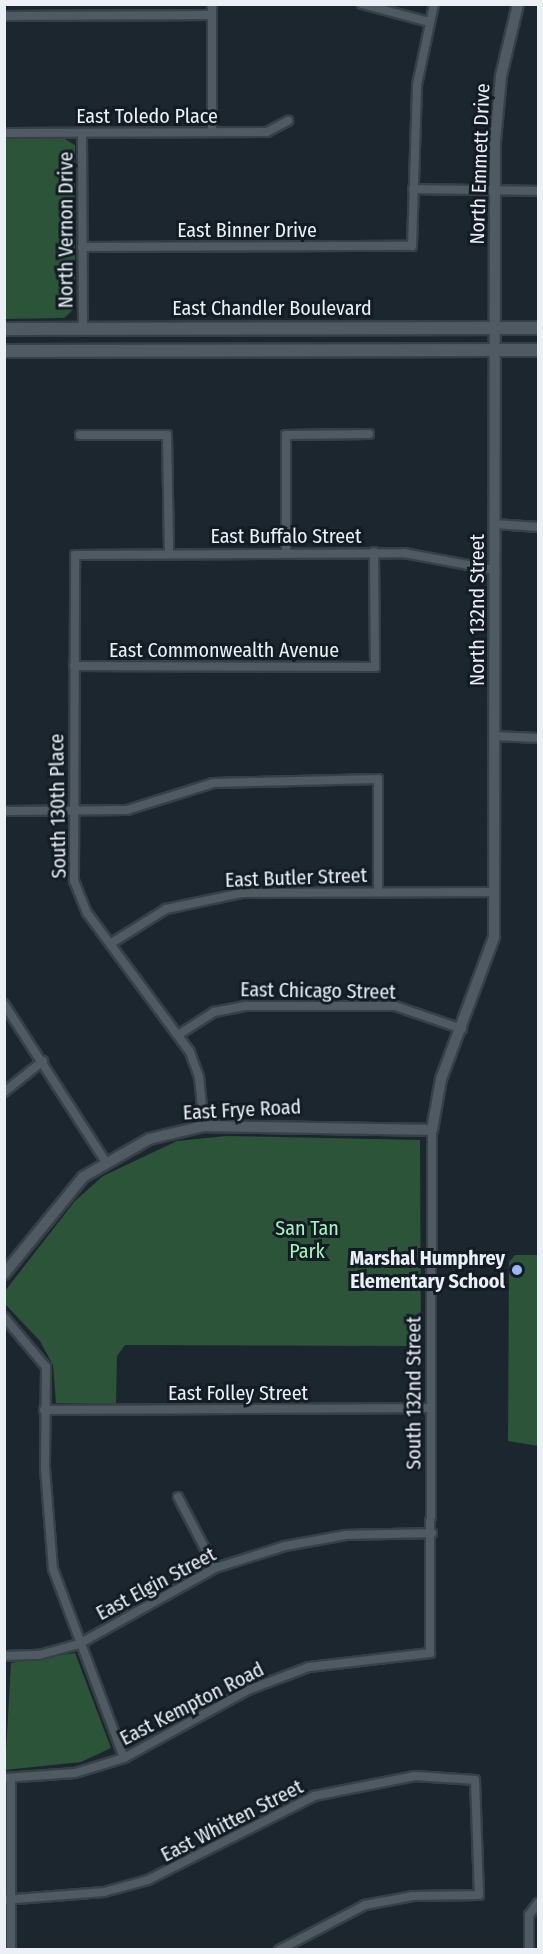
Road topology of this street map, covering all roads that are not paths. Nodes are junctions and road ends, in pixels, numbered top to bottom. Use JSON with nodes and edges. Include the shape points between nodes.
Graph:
{"nodes":[{"id":1,"x":212,"y":4,"type":"edge"},
{"id":2,"x":362,"y":4,"type":"edge"},
{"id":3,"x":434,"y":4,"type":"edge"},
{"id":4,"x":518,"y":4,"type":"edge"},
{"id":5,"x":212,"y":15,"type":"junction"},
{"id":6,"x":4,"y":16,"type":"edge"},
{"id":7,"x":429,"y":22,"type":"junction"},
{"id":8,"x":288,"y":121,"type":"dead end"},
{"id":9,"x":212,"y":132,"type":"junction"},
{"id":10,"x":4,"y":133,"type":"edge"},
{"id":11,"x":82,"y":133,"type":"junction"},
{"id":12,"x":413,"y":189,"type":"junction"},
{"id":13,"x":494,"y":190,"type":"junction"},
{"id":14,"x":538,"y":191,"type":"edge"},
{"id":15,"x":82,"y":247,"type":"junction"},
{"id":16,"x":83,"y":327,"type":"junction"},
{"id":17,"x":494,"y":328,"type":"junction"},
{"id":18,"x":538,"y":328,"type":"edge"},
{"id":19,"x":4,"y":329,"type":"edge"},
{"id":20,"x":494,"y":350,"type":"junction"},
{"id":21,"x":538,"y":350,"type":"edge"},
{"id":22,"x":4,"y":351,"type":"edge"},
{"id":23,"x":369,"y":434,"type":"dead end"},
{"id":24,"x":80,"y":435,"type":"dead end"},
{"id":25,"x":495,"y":524,"type":"junction"},
{"id":26,"x":538,"y":527,"type":"edge"},
{"id":27,"x":286,"y":552,"type":"junction"},
{"id":28,"x":374,"y":552,"type":"junction"},
{"id":29,"x":169,"y":554,"type":"junction"},
{"id":30,"x":75,"y":555,"type":"joint"},
{"id":31,"x":495,"y":570,"type":"junction"},
{"id":32,"x":74,"y":666,"type":"junction"},
{"id":33,"x":495,"y":736,"type":"junction"},
{"id":34,"x":538,"y":738,"type":"edge"},
{"id":35,"x":6,"y":811,"type":"dead end"},
{"id":36,"x":71,"y":812,"type":"junction"},
{"id":37,"x":378,"y":892,"type":"junction"},
{"id":38,"x":495,"y":892,"type":"junction"},
{"id":39,"x":110,"y":944,"type":"junction"},
{"id":40,"x":4,"y":1004,"type":"edge"},
{"id":41,"x":462,"y":1029,"type":"junction"},
{"id":42,"x":178,"y":1035,"type":"junction"},
{"id":43,"x":43,"y":1061,"type":"junction"},
{"id":44,"x":4,"y":1092,"type":"edge"},
{"id":45,"x":204,"y":1126,"type":"junction"},
{"id":46,"x":432,"y":1130,"type":"junction"},
{"id":47,"x":105,"y":1161,"type":"junction"},
{"id":48,"x":4,"y":1275,"type":"edge"},
{"id":49,"x":4,"y":1317,"type":"edge"},
{"id":50,"x":431,"y":1408,"type":"junction"},
{"id":51,"x":44,"y":1410,"type":"junction"},
{"id":52,"x":178,"y":1497,"type":"dead end"},
{"id":53,"x":432,"y":1533,"type":"junction"},
{"id":54,"x":215,"y":1568,"type":"junction"},
{"id":55,"x":79,"y":1644,"type":"junction"},
{"id":56,"x":430,"y":1653,"type":"joint"},
{"id":57,"x":4,"y":1656,"type":"edge"},
{"id":58,"x":124,"y":1758,"type":"junction"},
{"id":59,"x":8,"y":1778,"type":"edge"},
{"id":60,"x":8,"y":1900,"type":"edge"},
{"id":61,"x":538,"y":1903,"type":"edge"},
{"id":62,"x":11,"y":1950,"type":"edge"},
{"id":63,"x":279,"y":1950,"type":"edge"},
{"id":64,"x":529,"y":1950,"type":"edge"}],
"edges":[{"from":1,"to":5,"type":"street"},
{"from":2,"to":7,"type":"street"},
{"from":3,"to":7,"type":"street"},
{"from":4,"to":13,"type":"street","name":"North Emmett Drive","via":[[501,76]]},
{"from":5,"to":6,"type":"street"},
{"from":5,"to":9,"type":"street"},
{"from":7,"to":12,"type":"street","via":[[417,86]]},
{"from":8,"to":9,"type":"street","name":"East Toledo Place","via":[[267,132]]},
{"from":9,"to":11,"type":"street","name":"East Toledo Place"},
{"from":10,"to":11,"type":"street","name":"East Toledo Place"},
{"from":11,"to":15,"type":"street","name":"North Vernon Drive"},
{"from":12,"to":13,"type":"street"},
{"from":12,"to":15,"type":"street","name":"East Binner Drive","via":[[412,246]]},
{"from":13,"to":14,"type":"street"},
{"from":13,"to":17,"type":"street","name":"North Emmett Drive"},
{"from":15,"to":16,"type":"street","name":"North Vernon Drive"},
{"from":16,"to":17,"type":"main road","name":"East Chandler Boulevard"},
{"from":16,"to":19,"type":"main road","name":"East Chandler Boulevard"},
{"from":17,"to":18,"type":"main road","name":"East Chandler Boulevard"},
{"from":17,"to":20,"type":"street","name":"North 132nd Street"},
{"from":20,"to":21,"type":"main road"},
{"from":20,"to":22,"type":"main road"},
{"from":20,"to":25,"type":"street","name":"North 132nd Street"},
{"from":23,"to":27,"type":"street","via":[[286,435]]},
{"from":24,"to":29,"type":"street","via":[[167,435]]},
{"from":25,"to":26,"type":"street"},
{"from":25,"to":31,"type":"street","name":"North 132nd Street"},
{"from":27,"to":28,"type":"street","name":"East Buffalo Street"},
{"from":27,"to":29,"type":"street","name":"East Buffalo Street"},
{"from":28,"to":31,"type":"street","name":"East Buffalo Street"},
{"from":28,"to":32,"type":"street","name":"East Commonwealth Avenue","via":[[375,667]]},
{"from":29,"to":30,"type":"street","name":"East Buffalo Street"},
{"from":30,"to":32,"type":"street","name":"South 130th Place"},
{"from":31,"to":33,"type":"street","name":"North 132nd Street"},
{"from":32,"to":36,"type":"street","name":"South 130th Place"},
{"from":33,"to":34,"type":"street"},
{"from":33,"to":38,"type":"street","name":"North 132nd Street"},
{"from":35,"to":36,"type":"street"},
{"from":36,"to":37,"type":"street","via":[[127,810],[213,783],[378,779]]},
{"from":36,"to":39,"type":"street","name":"South 130th Place","via":[[79,896]]},
{"from":37,"to":38,"type":"street","name":"East Butler Street"},
{"from":37,"to":39,"type":"street","name":"East Butler Street","via":[[221,896],[166,909]]},
{"from":38,"to":41,"type":"street","name":"South 132nd Street","via":[[490,954]]},
{"from":39,"to":42,"type":"street","name":"South 130th Place"},
{"from":40,"to":43,"type":"street"},
{"from":41,"to":42,"type":"street","name":"East Chicago Street","via":[[395,1006],[246,1006],[214,1012]]},
{"from":41,"to":46,"type":"street","name":"South 132nd Street","via":[[441,1080]]},
{"from":42,"to":45,"type":"street","name":"South 130th Place","via":[[199,1077]]},
{"from":43,"to":44,"type":"street"},
{"from":43,"to":47,"type":"street"},
{"from":45,"to":46,"type":"street","name":"East Frye Road"},
{"from":45,"to":47,"type":"street","name":"East Frye Road","via":[[149,1139]]},
{"from":46,"to":50,"type":"street","name":"South 132nd Street"},
{"from":47,"to":48,"type":"street","name":"East Frye Road","via":[[64,1197]]},
{"from":49,"to":51,"type":"street","via":[[46,1367]]},
{"from":50,"to":51,"type":"street","name":"East Folley Street"},
{"from":50,"to":53,"type":"street","name":"South 132nd Street"},
{"from":51,"to":55,"type":"street","via":[[48,1541]]},
{"from":52,"to":54,"type":"street"},
{"from":53,"to":54,"type":"street","name":"East Elgin Street","via":[[346,1534]]},
{"from":53,"to":56,"type":"street","name":"South 132nd Street"},
{"from":54,"to":55,"type":"street","name":"East Elgin Street"},
{"from":55,"to":57,"type":"street","name":"East Elgin Street","via":[[39,1655]]},
{"from":55,"to":58,"type":"street"},
{"from":56,"to":58,"type":"street","name":"East Kempton Road","via":[[356,1659],[285,1675]]},
{"from":58,"to":59,"type":"street","name":"East Kempton Road","via":[[75,1773]]},
{"from":59,"to":60,"type":"street"},
{"from":60,"to":62,"type":"street"},
{"from":60,"to":63,"type":"street","name":"East Whitten Street","via":[[104,1892],[148,1880],[314,1796],[415,1776],[475,1780],[479,1895],[413,1896],[364,1905]]},
{"from":61,"to":64,"type":"street","via":[[529,1915]]}]}
